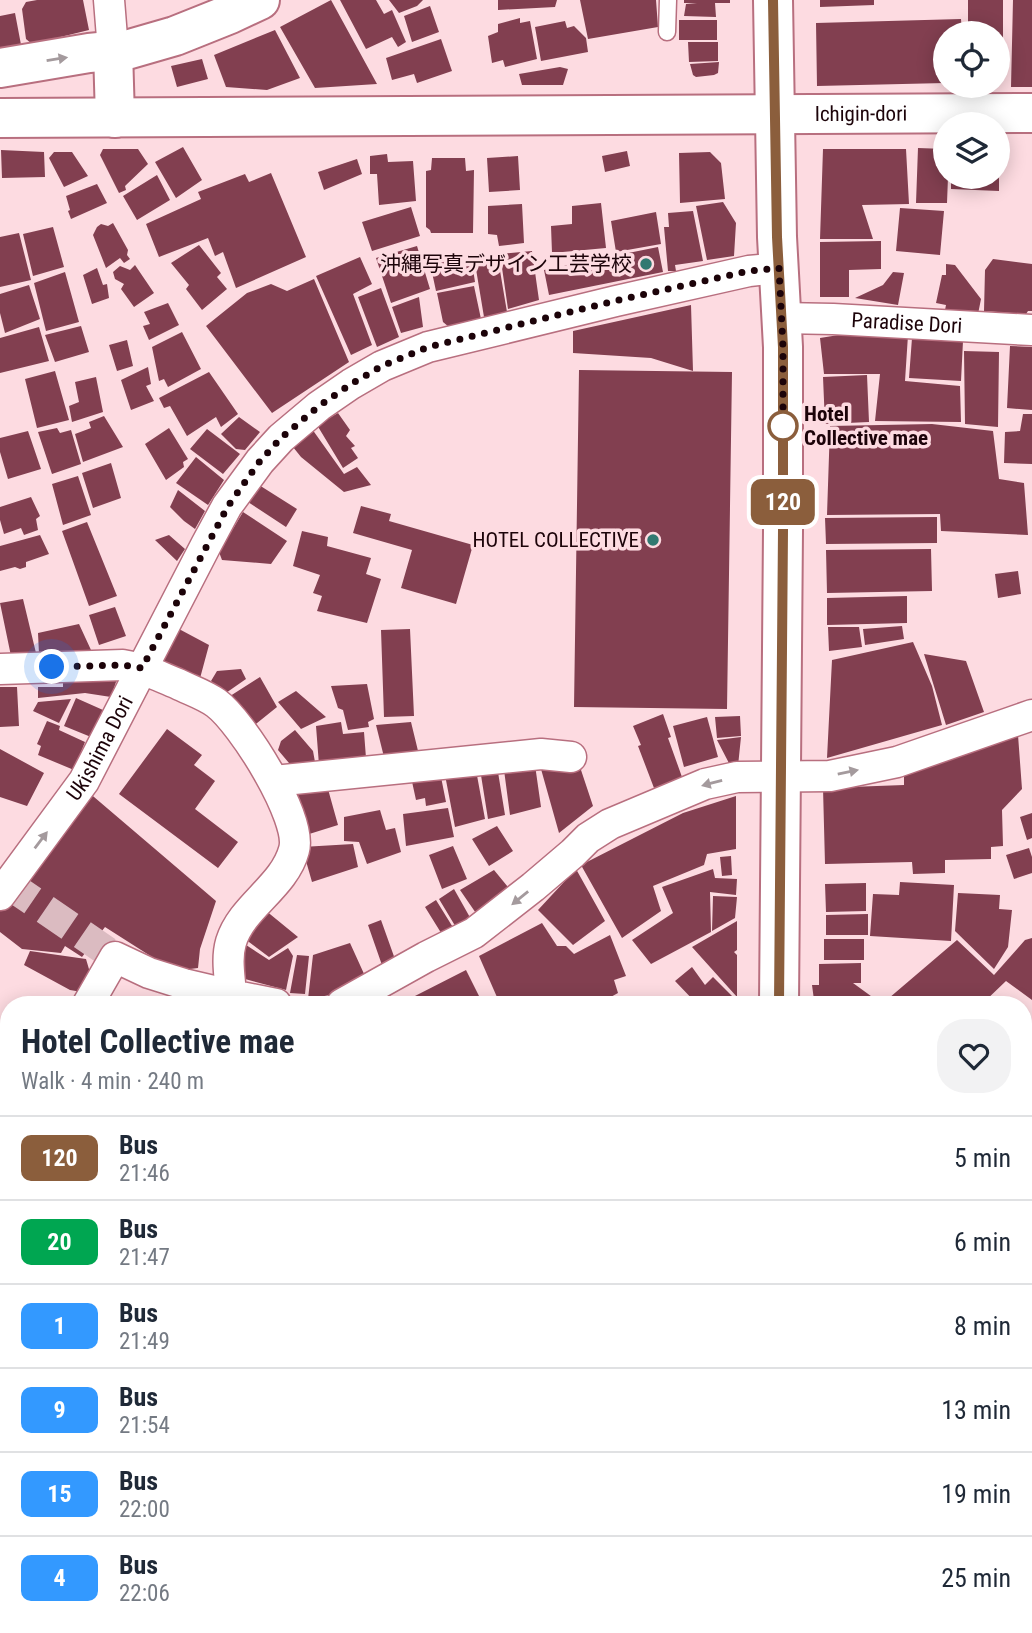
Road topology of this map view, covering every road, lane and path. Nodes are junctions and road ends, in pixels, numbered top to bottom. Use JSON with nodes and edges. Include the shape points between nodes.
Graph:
{"nodes":[{"id":1,"x":109,"y":0,"type":"edge"},
{"id":2,"x":260,"y":0,"type":"edge"},
{"id":3,"x":667,"y":0,"type":"edge"},
{"id":4,"x":773,"y":0,"type":"edge"},
{"id":5,"x":667,"y":32,"type":"dead end"},
{"id":6,"x":113,"y":50,"type":"junction"},
{"id":7,"x":0,"y":68,"type":"edge"},
{"id":8,"x":1032,"y":113,"type":"edge"},
{"id":9,"x":775,"y":114,"type":"junction"},
{"id":10,"x":0,"y":118,"type":"edge"},
{"id":11,"x":115,"y":118,"type":"junction"},
{"id":12,"x":779,"y":268,"type":"junction"},
{"id":13,"x":781,"y":318,"type":"junction"},
{"id":14,"x":1032,"y":330,"type":"edge"},
{"id":15,"x":142,"y":668,"type":"junction"},
{"id":16,"x":0,"y":669,"type":"edge"},
{"id":17,"x":1032,"y":715,"type":"edge"},
{"id":18,"x":571,"y":757,"type":"dead end"},
{"id":19,"x":780,"y":777,"type":"junction"},
{"id":20,"x":274,"y":781,"type":"junction"},
{"id":21,"x":0,"y":895,"type":"edge"},
{"id":22,"x":231,"y":995,"type":"junction"},
{"id":23,"x":93,"y":996,"type":"edge"},
{"id":24,"x":236,"y":996,"type":"edge"},
{"id":25,"x":356,"y":996,"type":"edge"},
{"id":26,"x":779,"y":996,"type":"edge"}],
"edges":[{"from":1,"to":6,"type":"street"},
{"from":2,"to":6,"type":"street","via":[[175,36]]},
{"from":3,"to":5,"type":"lane"},
{"from":4,"to":9,"type":"street"},
{"from":7,"to":6,"type":"street","one_way":true},
{"from":6,"to":11,"type":"street"},
{"from":8,"to":9,"type":"street","name":"Ichigin-dori"},
{"from":9,"to":11,"type":"street","name":"Ichigin-dori"},
{"from":9,"to":12,"type":"street"},
{"from":10,"to":11,"type":"street","name":"Ichigin-dori"},
{"from":12,"to":13,"type":"street"},
{"from":12,"to":15,"type":"street","name":"Ukishima Dori","via":[[615,301],[428,347],[351,384],[281,438],[260,461],[228,506]]},
{"from":13,"to":14,"type":"street","name":"Paradise Dori"},
{"from":13,"to":19,"type":"street"},
{"from":15,"to":16,"type":"street"},
{"from":15,"to":20,"type":"street","via":[[217,704]]},
{"from":21,"to":15,"type":"street","name":"Ukishima Dori","one_way":true,"via":[[84,781]]},
{"from":19,"to":17,"type":"street","one_way":true,"via":[[830,776],[897,762]]},
{"from":18,"to":20,"type":"street","via":[[541,754]]},
{"from":19,"to":25,"type":"street","one_way":true,"via":[[737,776],[705,784],[610,824],[474,933]]},
{"from":19,"to":26,"type":"street"},
{"from":20,"to":22,"type":"street","via":[[291,823],[295,849],[285,869],[237,925],[228,966]]},
{"from":22,"to":23,"type":"street","via":[[149,973],[115,957]]},
{"from":22,"to":24,"type":"street"}]}
